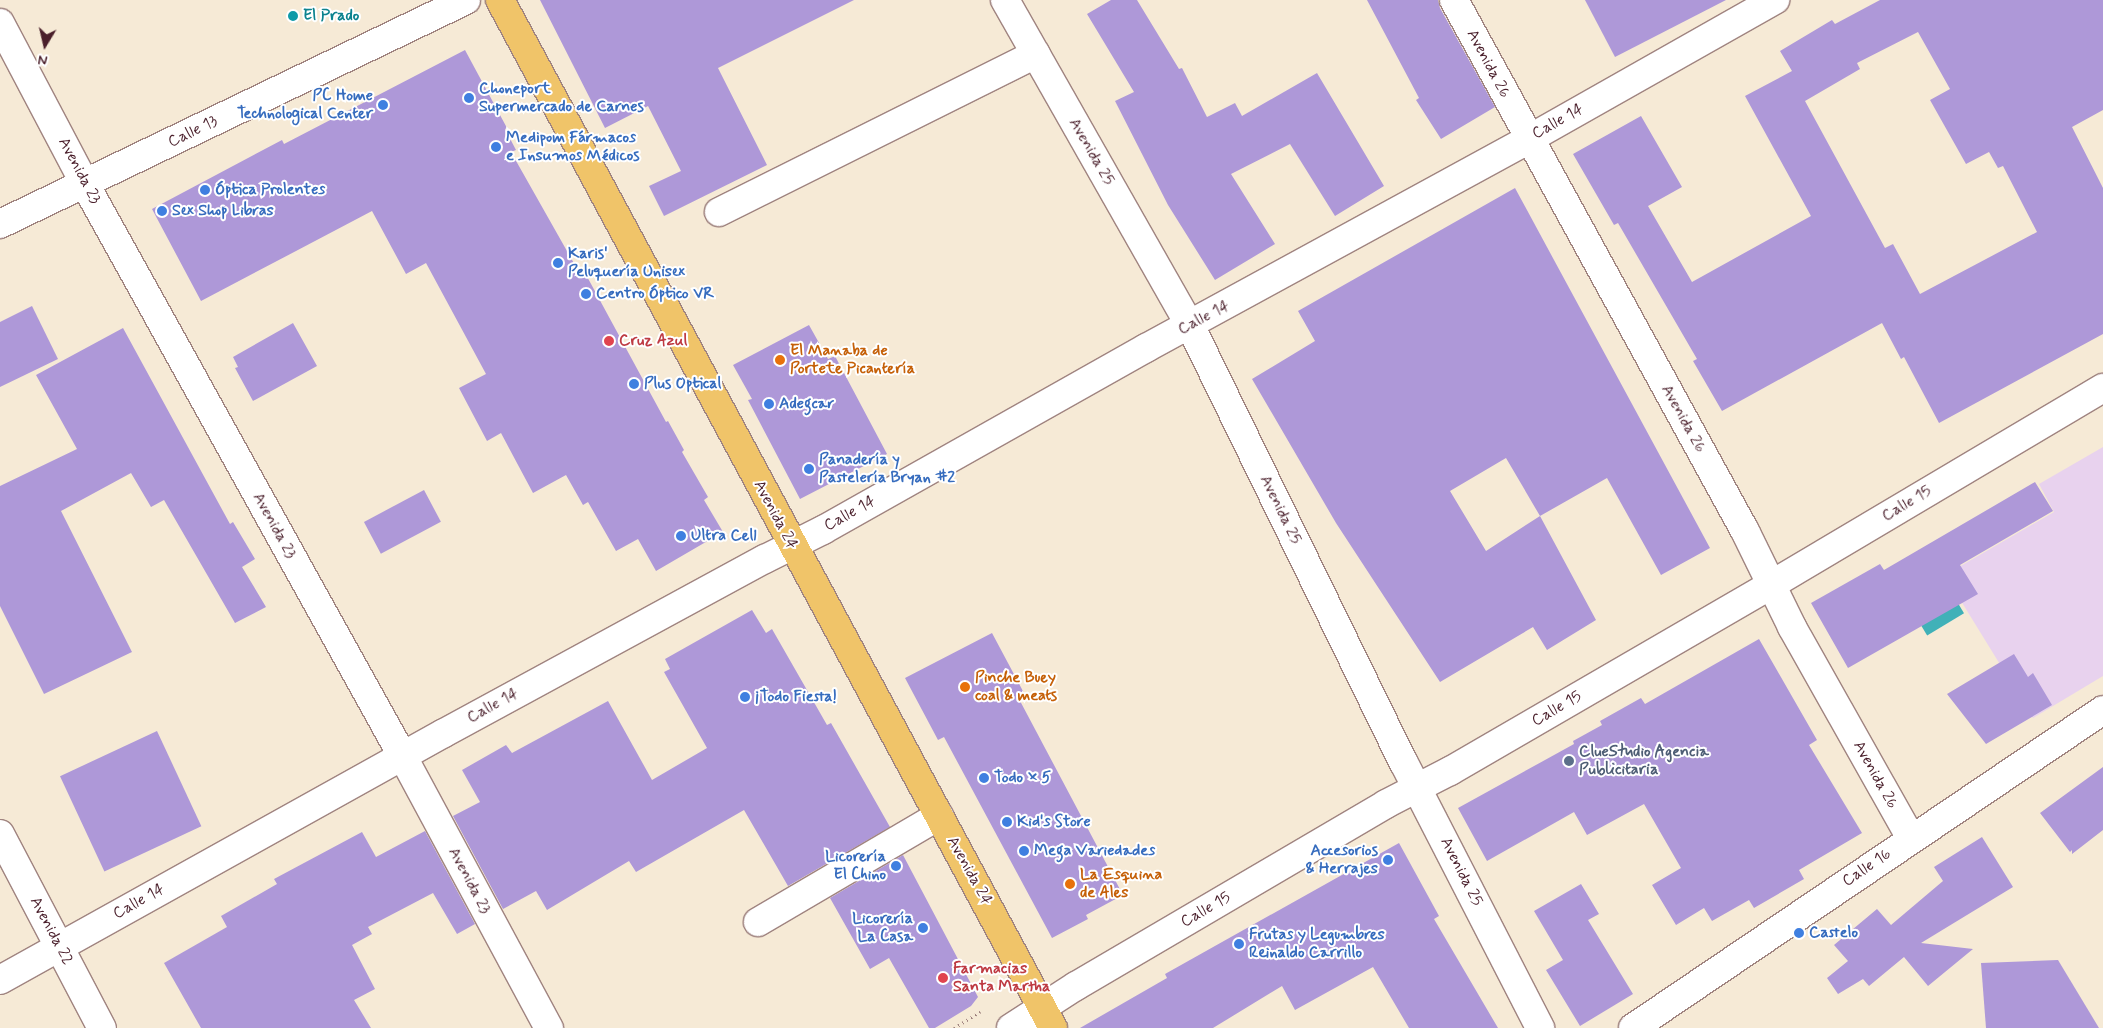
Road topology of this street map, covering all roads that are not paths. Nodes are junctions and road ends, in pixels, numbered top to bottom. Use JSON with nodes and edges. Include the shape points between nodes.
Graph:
{"nodes":[{"id":1,"x":466,"y":0,"type":"edge"},
{"id":2,"x":500,"y":0,"type":"edge"},
{"id":3,"x":1005,"y":0,"type":"edge"},
{"id":4,"x":1454,"y":0,"type":"edge"},
{"id":5,"x":1775,"y":0,"type":"edge"},
{"id":6,"x":0,"y":23,"type":"edge"},
{"id":7,"x":1036,"y":54,"type":"junction"},
{"id":8,"x":1529,"y":139,"type":"junction"},
{"id":9,"x":85,"y":184,"type":"junction"},
{"id":10,"x":719,"y":212,"type":"dead end"},
{"id":11,"x":0,"y":224,"type":"edge"},
{"id":12,"x":1190,"y":325,"type":"junction"},
{"id":13,"x":2103,"y":388,"type":"edge"},
{"id":14,"x":792,"y":546,"type":"junction"},
{"id":15,"x":1771,"y":585,"type":"junction"},
{"id":16,"x":2103,"y":710,"type":"edge"},
{"id":17,"x":402,"y":757,"type":"junction"},
{"id":18,"x":1418,"y":788,"type":"junction"},
{"id":19,"x":939,"y":816,"type":"junction"},
{"id":20,"x":0,"y":834,"type":"edge"},
{"id":21,"x":1911,"y":838,"type":"junction"},
{"id":22,"x":758,"y":922,"type":"dead end"},
{"id":23,"x":59,"y":946,"type":"junction"},
{"id":24,"x":0,"y":980,"type":"edge"},
{"id":25,"x":1047,"y":1018,"type":"edge"},
{"id":26,"x":102,"y":1028,"type":"edge"},
{"id":27,"x":549,"y":1028,"type":"edge"},
{"id":28,"x":1011,"y":1028,"type":"edge"},
{"id":29,"x":1540,"y":1028,"type":"edge"},
{"id":30,"x":1635,"y":1028,"type":"edge"}],
"edges":[{"from":1,"to":9,"type":"street","name":"Calle 13"},
{"from":2,"to":14,"type":"main road","name":"Avenida 24"},
{"from":3,"to":7,"type":"street","name":"Avenida 25"},
{"from":4,"to":8,"type":"street","name":"Avenida 26"},
{"from":5,"to":8,"type":"street","name":"Calle 14"},
{"from":6,"to":9,"type":"street","name":"Avenida 23"},
{"from":7,"to":10,"type":"street"},
{"from":7,"to":12,"type":"street","name":"Avenida 25"},
{"from":8,"to":12,"type":"street","name":"Calle 14"},
{"from":8,"to":15,"type":"street","name":"Avenida 26","via":[[1745,531]]},
{"from":9,"to":11,"type":"street","name":"Calle 13"},
{"from":9,"to":17,"type":"street","name":"Avenida 23"},
{"from":12,"to":14,"type":"street","name":"Calle 14"},
{"from":12,"to":18,"type":"street","name":"Avenida 25"},
{"from":13,"to":15,"type":"street","name":"Calle 15"},
{"from":14,"to":17,"type":"street","name":"Calle 14"},
{"from":14,"to":19,"type":"main road","name":"Avenida 24"},
{"from":15,"to":18,"type":"street","name":"Calle 15"},
{"from":15,"to":21,"type":"street","name":"Avenida 26"},
{"from":16,"to":21,"type":"street","name":"Calle 16"},
{"from":17,"to":23,"type":"street","name":"Calle 14"},
{"from":17,"to":27,"type":"street","name":"Avenida 23"},
{"from":18,"to":25,"type":"street","name":"Calle 15","via":[[1368,814]]},
{"from":18,"to":29,"type":"street","name":"Avenida 25"},
{"from":19,"to":22,"type":"street"},
{"from":19,"to":25,"type":"main road","name":"Avenida 24"},
{"from":20,"to":23,"type":"street","name":"Avenida 22"},
{"from":21,"to":30,"type":"street","name":"Calle 16"},
{"from":23,"to":24,"type":"street","name":"Calle 14"},
{"from":23,"to":26,"type":"street","name":"Avenida 22"},
{"from":25,"to":28,"type":"street","name":"Calle 15"}]}
